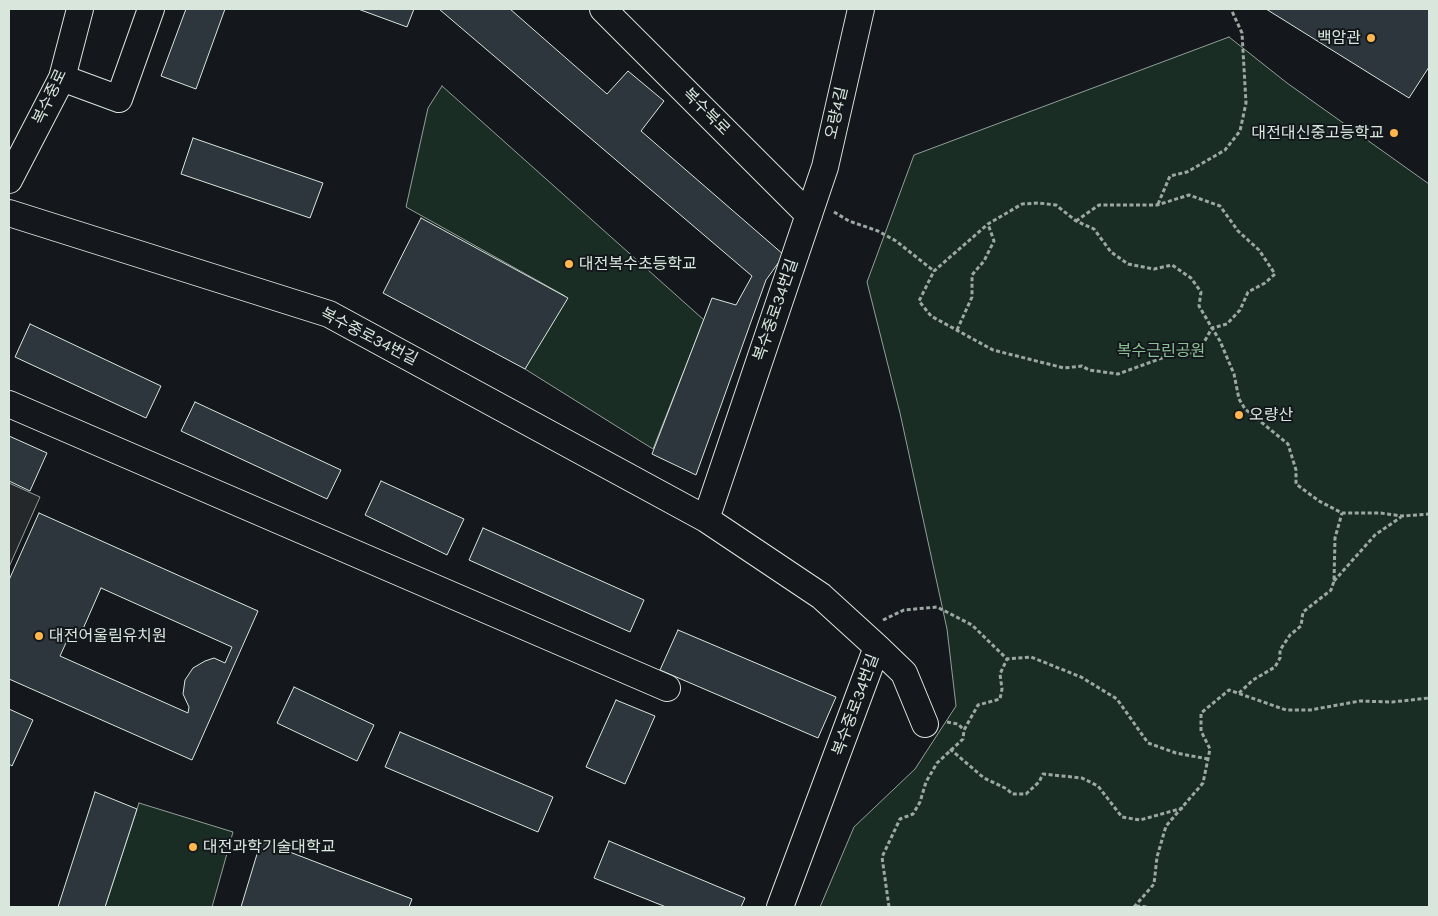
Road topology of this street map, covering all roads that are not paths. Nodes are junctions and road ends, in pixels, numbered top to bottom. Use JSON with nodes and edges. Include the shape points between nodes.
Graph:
{"nodes":[{"id":1,"x":80,"y":9,"type":"edge"},
{"id":2,"x":151,"y":9,"type":"edge"},
{"id":3,"x":603,"y":9,"type":"edge"},
{"id":4,"x":861,"y":9,"type":"edge"},
{"id":5,"x":62,"y":78,"type":"junction"},
{"id":6,"x":9,"y":180,"type":"edge"},
{"id":7,"x":811,"y":207,"type":"junction"},
{"id":8,"x":9,"y":213,"type":"edge"},
{"id":9,"x":9,"y":404,"type":"edge"},
{"id":10,"x":706,"y":519,"type":"junction"},
{"id":11,"x":871,"y":642,"type":"junction"},
{"id":12,"x":667,"y":688,"type":"dead end"},
{"id":13,"x":925,"y":724,"type":"dead end"},
{"id":14,"x":780,"y":907,"type":"edge"}],
"edges":[{"from":1,"to":5,"type":"street","name":"복수중로"},
{"from":2,"to":5,"type":"street","via":[[119,99]]},
{"from":3,"to":7,"type":"street","name":"복수북로"},
{"from":4,"to":7,"type":"street","name":"오량4길","via":[[825,167]]},
{"from":5,"to":6,"type":"street","name":"복수중로"},
{"from":7,"to":10,"type":"street","name":"복수중로34번길"},
{"from":8,"to":10,"type":"street","name":"복수중로34번길","via":[[329,314]]},
{"from":9,"to":12,"type":"street"},
{"from":10,"to":11,"type":"street","name":"복수중로34번길","via":[[821,596]]},
{"from":11,"to":13,"type":"street","via":[[904,673]]},
{"from":11,"to":14,"type":"street","name":"복수중로34번길"}]}
